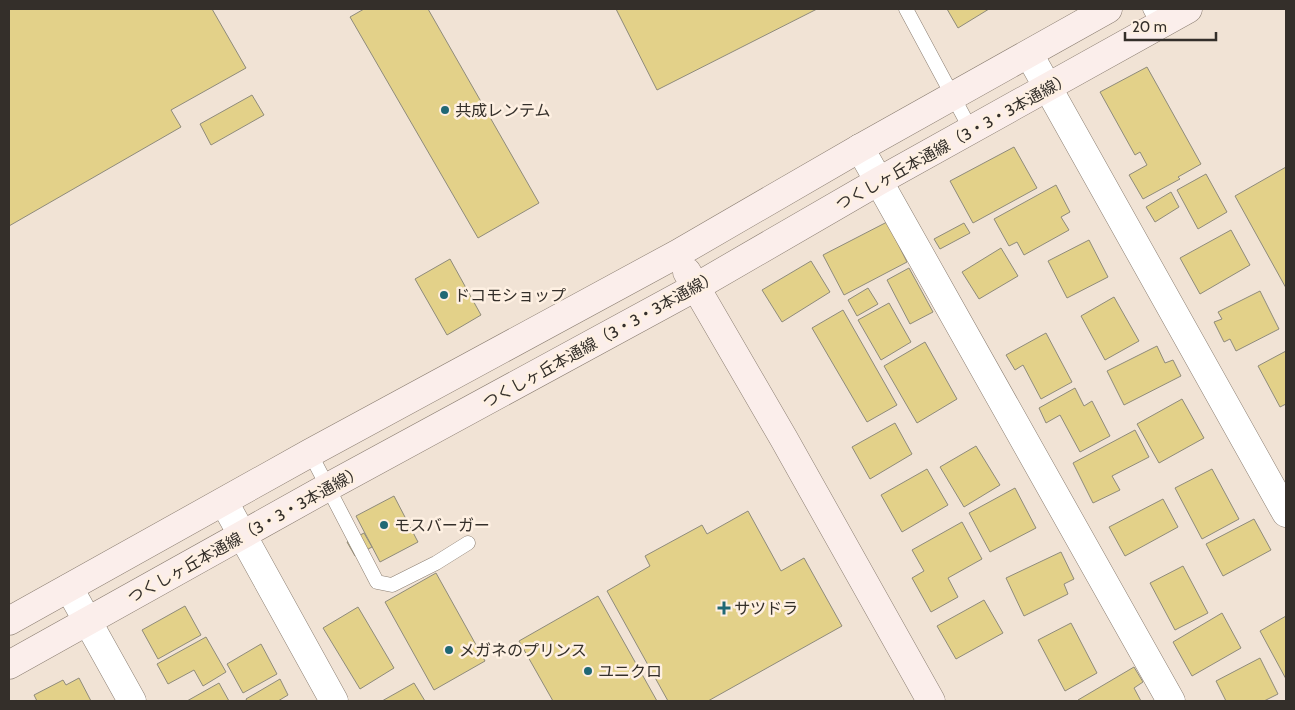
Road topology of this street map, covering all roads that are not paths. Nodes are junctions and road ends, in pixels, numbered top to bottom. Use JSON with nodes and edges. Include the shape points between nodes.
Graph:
{"nodes":[{"id":1,"x":906,"y":9,"type":"edge"},
{"id":2,"x":1108,"y":9,"type":"edge"},
{"id":3,"x":1188,"y":9,"type":"edge"},
{"id":4,"x":1154,"y":17,"type":"edge"},
{"id":5,"x":1029,"y":54,"type":"junction"},
{"id":6,"x":1048,"y":88,"type":"junction"},
{"id":7,"x":953,"y":97,"type":"junction"},
{"id":8,"x":971,"y":130,"type":"junction"},
{"id":9,"x":860,"y":148,"type":"junction"},
{"id":10,"x":879,"y":181,"type":"junction"},
{"id":11,"x":677,"y":254,"type":"junction"},
{"id":12,"x":696,"y":287,"type":"junction"},
{"id":13,"x":310,"y":453,"type":"junction"},
{"id":14,"x":328,"y":487,"type":"junction"},
{"id":15,"x":224,"y":502,"type":"junction"},
{"id":16,"x":1286,"y":514,"type":"edge"},
{"id":17,"x":242,"y":536,"type":"junction"},
{"id":18,"x":468,"y":543,"type":"dead end"},
{"id":19,"x":69,"y":588,"type":"junction"},
{"id":20,"x":9,"y":621,"type":"edge"},
{"id":21,"x":87,"y":622,"type":"junction"},
{"id":22,"x":9,"y":665,"type":"edge"},
{"id":23,"x":132,"y":701,"type":"edge"},
{"id":24,"x":334,"y":701,"type":"edge"},
{"id":25,"x":931,"y":701,"type":"edge"},
{"id":26,"x":1171,"y":701,"type":"edge"}],
"edges":[{"from":1,"to":7,"type":"lane"},
{"from":2,"to":5,"type":"street"},
{"from":3,"to":4,"type":"street","name":"つくしヶ丘本通線（3・3・3本通線）"},
{"from":4,"to":6,"type":"street","name":"つくしヶ丘本通線（3・3・3本通線）"},
{"from":5,"to":6,"type":"street"},
{"from":5,"to":7,"type":"street"},
{"from":6,"to":8,"type":"street","name":"つくしヶ丘本通線（3・3・3本通線）"},
{"from":6,"to":16,"type":"street"},
{"from":7,"to":8,"type":"lane"},
{"from":7,"to":9,"type":"street"},
{"from":8,"to":10,"type":"street","name":"つくしヶ丘本通線（3・3・3本通線）"},
{"from":9,"to":10,"type":"street"},
{"from":9,"to":11,"type":"street"},
{"from":10,"to":12,"type":"street","name":"つくしヶ丘本通線（3・3・3本通線）"},
{"from":10,"to":26,"type":"street"},
{"from":11,"to":12,"type":"street"},
{"from":11,"to":13,"type":"street"},
{"from":12,"to":14,"type":"street","name":"つくしヶ丘本通線（3・3・3本通線）"},
{"from":12,"to":25,"type":"street"},
{"from":13,"to":14,"type":"lane"},
{"from":13,"to":15,"type":"street"},
{"from":14,"to":17,"type":"street","name":"つくしヶ丘本通線（3・3・3本通線）"},
{"from":14,"to":18,"type":"lane","via":[[377,582],[392,585]]},
{"from":15,"to":17,"type":"street"},
{"from":15,"to":19,"type":"street"},
{"from":17,"to":21,"type":"street","name":"つくしヶ丘本通線（3・3・3本通線）"},
{"from":17,"to":24,"type":"street"},
{"from":19,"to":20,"type":"street"},
{"from":19,"to":21,"type":"street"},
{"from":21,"to":22,"type":"street","name":"つくしヶ丘本通線（3・3・3本通線）"},
{"from":21,"to":23,"type":"street"}]}
